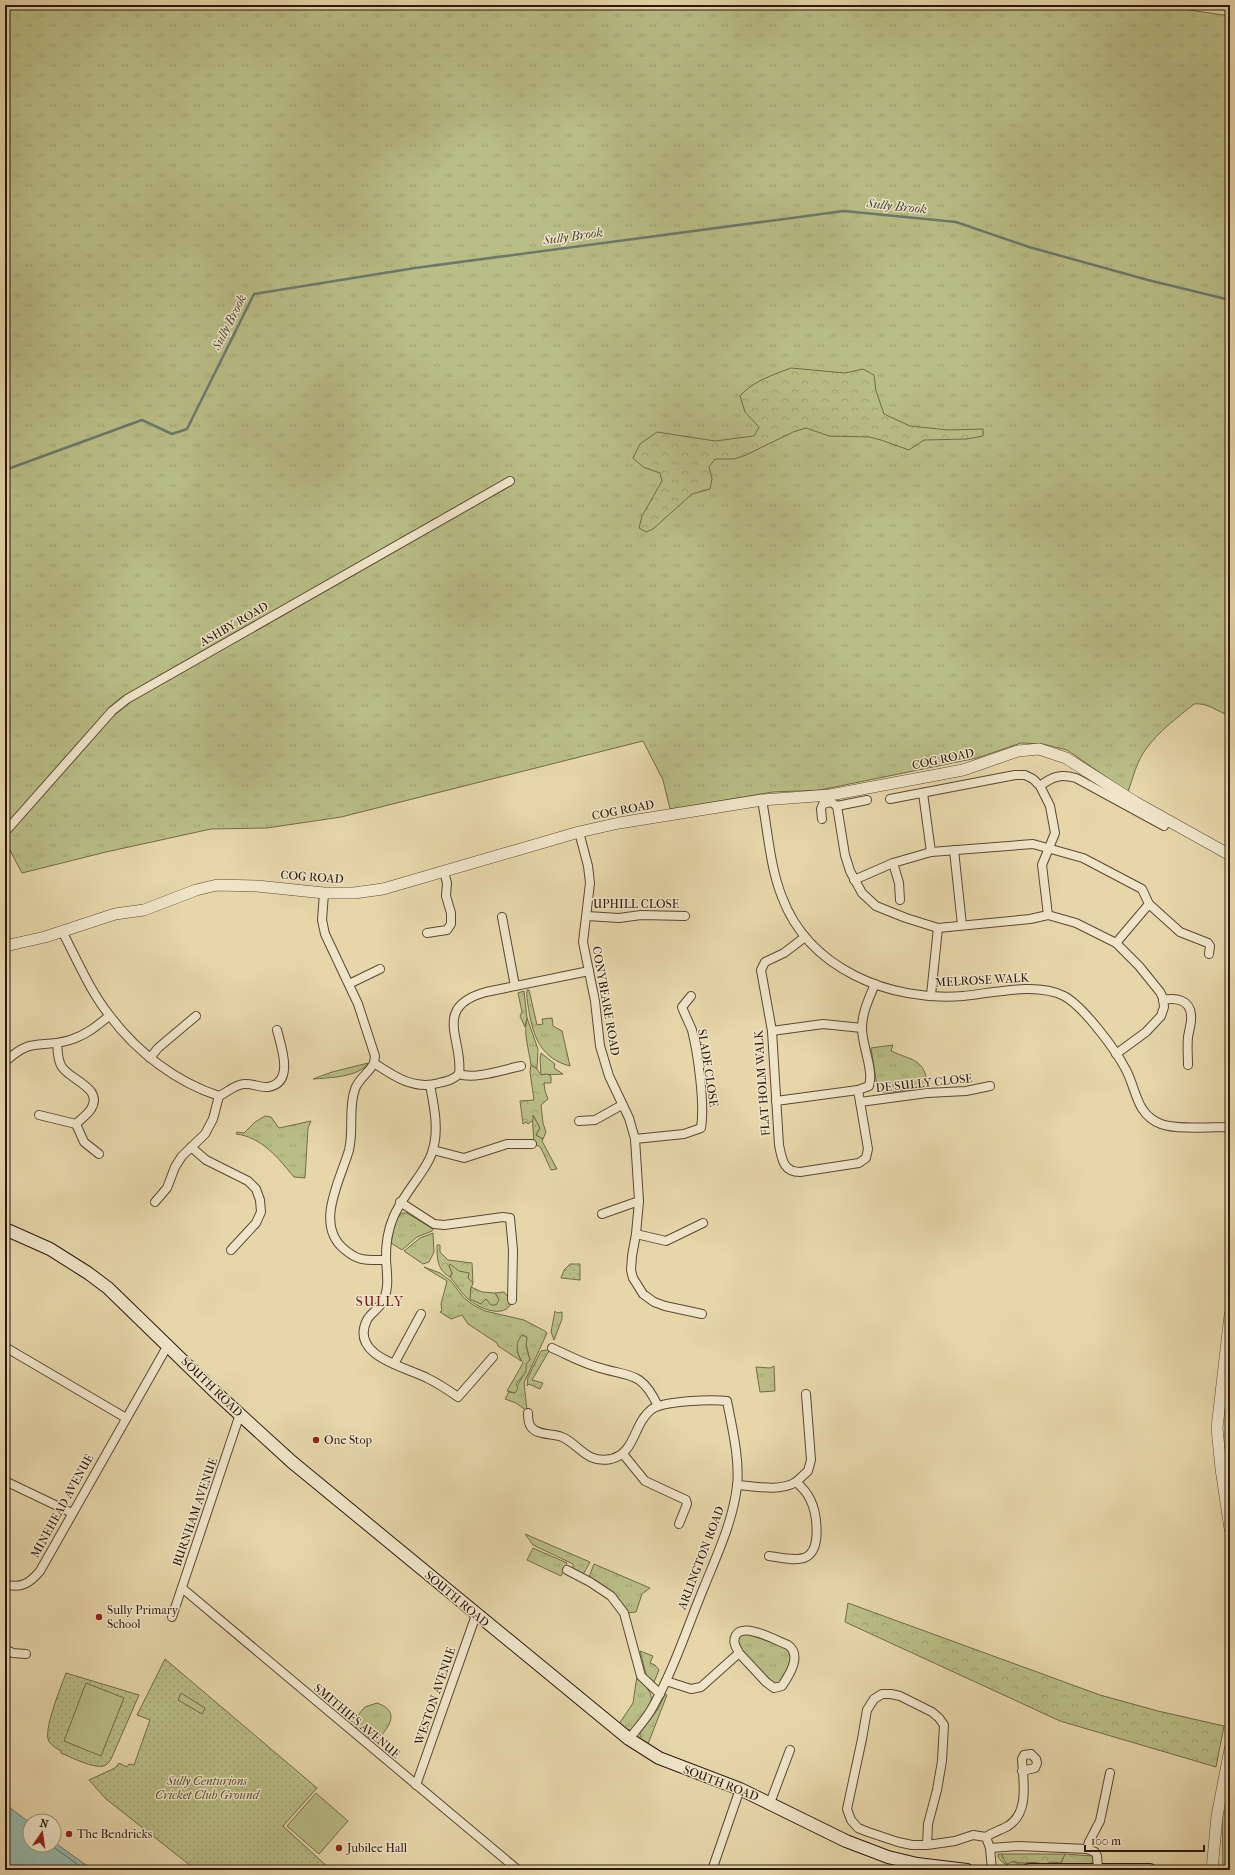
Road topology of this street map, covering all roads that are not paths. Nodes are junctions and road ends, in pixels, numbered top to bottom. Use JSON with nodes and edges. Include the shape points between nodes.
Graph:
{"nodes":[{"id":1,"x":510,"y":481,"type":"dead end"},
{"id":2,"x":1040,"y":786,"type":"junction"},
{"id":3,"x":923,"y":793,"type":"junction"},
{"id":4,"x":890,"y":799,"type":"dead end"},
{"id":5,"x":762,"y":800,"type":"junction"},
{"id":6,"x":867,"y":800,"type":"dead end"},
{"id":7,"x":837,"y":806,"type":"junction"},
{"id":8,"x":822,"y":819,"type":"dead end"},
{"id":9,"x":1164,"y":826,"type":"dead end"},
{"id":10,"x":5,"y":832,"type":"edge"},
{"id":11,"x":579,"y":832,"type":"junction"},
{"id":12,"x":1048,"y":848,"type":"junction"},
{"id":13,"x":954,"y":850,"type":"junction"},
{"id":14,"x":931,"y":852,"type":"junction"},
{"id":15,"x":1230,"y":855,"type":"edge"},
{"id":16,"x":893,"y":862,"type":"junction"},
{"id":17,"x":444,"y":872,"type":"junction"},
{"id":18,"x":854,"y":880,"type":"junction"},
{"id":19,"x":324,"y":893,"type":"junction"},
{"id":20,"x":900,"y":900,"type":"dead end"},
{"id":21,"x":1149,"y":904,"type":"junction"},
{"id":22,"x":1048,"y":915,"type":"junction"},
{"id":23,"x":587,"y":916,"type":"junction"},
{"id":24,"x":685,"y":916,"type":"dead end"},
{"id":25,"x":502,"y":917,"type":"dead end"},
{"id":26,"x":962,"y":924,"type":"junction"},
{"id":27,"x":938,"y":928,"type":"junction"},
{"id":28,"x":62,"y":931,"type":"junction"},
{"id":29,"x":427,"y":933,"type":"dead end"},
{"id":30,"x":805,"y":937,"type":"junction"},
{"id":31,"x":1116,"y":943,"type":"junction"},
{"id":32,"x":5,"y":946,"type":"edge"},
{"id":33,"x":1209,"y":954,"type":"dead end"},
{"id":34,"x":380,"y":969,"type":"dead end"},
{"id":35,"x":589,"y":971,"type":"junction"},
{"id":36,"x":348,"y":984,"type":"junction"},
{"id":37,"x":875,"y":984,"type":"junction"},
{"id":38,"x":515,"y":986,"type":"junction"},
{"id":39,"x":931,"y":995,"type":"junction"},
{"id":40,"x":691,"y":996,"type":"dead end"},
{"id":41,"x":1163,"y":1000,"type":"junction"},
{"id":42,"x":109,"y":1016,"type":"junction"},
{"id":43,"x":196,"y":1016,"type":"dead end"},
{"id":44,"x":862,"y":1028,"type":"junction"},
{"id":45,"x":277,"y":1030,"type":"dead end"},
{"id":46,"x":772,"y":1031,"type":"junction"},
{"id":47,"x":57,"y":1042,"type":"junction"},
{"id":48,"x":1116,"y":1054,"type":"junction"},
{"id":49,"x":150,"y":1058,"type":"junction"},
{"id":50,"x":5,"y":1062,"type":"edge"},
{"id":51,"x":374,"y":1063,"type":"junction"},
{"id":52,"x":1188,"y":1065,"type":"dead end"},
{"id":53,"x":521,"y":1066,"type":"dead end"},
{"id":54,"x":459,"y":1074,"type":"junction"},
{"id":55,"x":430,"y":1085,"type":"junction"},
{"id":56,"x":990,"y":1086,"type":"dead end"},
{"id":57,"x":858,"y":1090,"type":"junction"},
{"id":58,"x":219,"y":1096,"type":"junction"},
{"id":59,"x":776,"y":1101,"type":"junction"},
{"id":60,"x":860,"y":1102,"type":"junction"},
{"id":61,"x":622,"y":1105,"type":"junction"},
{"id":62,"x":39,"y":1115,"type":"dead end"},
{"id":63,"x":579,"y":1121,"type":"dead end"},
{"id":64,"x":76,"y":1124,"type":"junction"},
{"id":65,"x":1230,"y":1127,"type":"edge"},
{"id":66,"x":635,"y":1139,"type":"junction"},
{"id":67,"x":532,"y":1144,"type":"dead end"},
{"id":68,"x":191,"y":1147,"type":"junction"},
{"id":69,"x":433,"y":1150,"type":"junction"},
{"id":70,"x":99,"y":1154,"type":"dead end"},
{"id":71,"x":639,"y":1201,"type":"junction"},
{"id":72,"x":155,"y":1202,"type":"dead end"},
{"id":73,"x":400,"y":1202,"type":"junction"},
{"id":74,"x":602,"y":1214,"type":"dead end"},
{"id":75,"x":702,"y":1223,"type":"dead end"},
{"id":76,"x":5,"y":1229,"type":"edge"},
{"id":77,"x":636,"y":1234,"type":"junction"},
{"id":78,"x":231,"y":1250,"type":"dead end"},
{"id":79,"x":386,"y":1260,"type":"junction"},
{"id":80,"x":512,"y":1300,"type":"dead end"},
{"id":81,"x":422,"y":1314,"type":"dead end"},
{"id":82,"x":702,"y":1314,"type":"dead end"},
{"id":83,"x":1230,"y":1315,"type":"edge"},
{"id":84,"x":168,"y":1345,"type":"junction"},
{"id":85,"x":5,"y":1347,"type":"edge"},
{"id":86,"x":552,"y":1348,"type":"dead end"},
{"id":87,"x":493,"y":1357,"type":"dead end"},
{"id":88,"x":394,"y":1364,"type":"junction"},
{"id":89,"x":806,"y":1394,"type":"dead end"},
{"id":90,"x":658,"y":1406,"type":"junction"},
{"id":91,"x":528,"y":1413,"type":"dead end"},
{"id":92,"x":240,"y":1414,"type":"junction"},
{"id":93,"x":126,"y":1418,"type":"junction"},
{"id":94,"x":623,"y":1454,"type":"junction"},
{"id":95,"x":5,"y":1481,"type":"edge"},
{"id":96,"x":796,"y":1482,"type":"junction"},
{"id":97,"x":737,"y":1485,"type":"junction"},
{"id":98,"x":72,"y":1514,"type":"junction"},
{"id":99,"x":679,"y":1524,"type":"dead end"},
{"id":100,"x":1230,"y":1529,"type":"edge"},
{"id":101,"x":769,"y":1556,"type":"dead end"},
{"id":102,"x":567,"y":1570,"type":"dead end"},
{"id":103,"x":5,"y":1584,"type":"edge"},
{"id":104,"x":182,"y":1588,"type":"junction"},
{"id":105,"x":476,"y":1615,"type":"junction"},
{"id":106,"x":172,"y":1617,"type":"dead end"},
{"id":107,"x":5,"y":1649,"type":"edge"},
{"id":108,"x":739,"y":1653,"type":"junction"},
{"id":109,"x":26,"y":1654,"type":"dead end"},
{"id":110,"x":666,"y":1681,"type":"junction"},
{"id":111,"x":660,"y":1694,"type":"junction"},
{"id":112,"x":629,"y":1739,"type":"junction"},
{"id":113,"x":1230,"y":1748,"type":"edge"},
{"id":114,"x":790,"y":1750,"type":"dead end"},
{"id":115,"x":1022,"y":1771,"type":"dead end"},
{"id":116,"x":1110,"y":1773,"type":"dead end"},
{"id":117,"x":416,"y":1785,"type":"junction"},
{"id":118,"x":740,"y":1789,"type":"junction"},
{"id":119,"x":770,"y":1803,"type":"junction"},
{"id":120,"x":986,"y":1837,"type":"junction"},
{"id":121,"x":927,"y":1845,"type":"junction"},
{"id":122,"x":990,"y":1848,"type":"junction"},
{"id":123,"x":1087,"y":1849,"type":"junction"},
{"id":124,"x":1098,"y":1869,"type":"junction"},
{"id":125,"x":518,"y":1870,"type":"edge"},
{"id":126,"x":712,"y":1870,"type":"edge"},
{"id":127,"x":967,"y":1870,"type":"edge"},
{"id":128,"x":992,"y":1870,"type":"edge"},
{"id":129,"x":1029,"y":1870,"type":"edge"},
{"id":130,"x":1150,"y":1870,"type":"edge"},
{"id":131,"x":1212,"y":1870,"type":"edge"}],
"edges":[{"from":1,"to":10,"type":"street","name":"ASHBY ROAD","via":[[127,699],[112,711]]},
{"from":2,"to":3,"type":"street","via":[[1025,775],[1015,775]]},
{"from":2,"to":9,"type":"street","via":[[1056,776],[1076,778]]},
{"from":2,"to":12,"type":"street","via":[[1050,806],[1055,833]]},
{"from":3,"to":4,"type":"street"},
{"from":3,"to":14,"type":"street"},
{"from":5,"to":11,"type":"street","name":"COG ROAD"},
{"from":5,"to":15,"type":"street","name":"COG ROAD","via":[[830,796],[963,770],[1018,752],[1039,749],[1066,758],[1135,802]]},
{"from":5,"to":30,"type":"street","name":"MELROSE WALK","via":[[778,886],[787,909]]},
{"from":6,"to":7,"type":"street"},
{"from":7,"to":8,"type":"street","via":[[831,802],[823,804]]},
{"from":7,"to":18,"type":"street","via":[[845,855]]},
{"from":11,"to":17,"type":"street","name":"COG ROAD"},
{"from":11,"to":23,"type":"street","name":"CONYBEARE ROAD","via":[[590,883]]},
{"from":12,"to":13,"type":"street","via":[[1033,844]]},
{"from":12,"to":21,"type":"street","via":[[1083,858],[1142,889]]},
{"from":12,"to":22,"type":"street","via":[[1042,865]]},
{"from":13,"to":14,"type":"street"},
{"from":13,"to":26,"type":"street"},
{"from":14,"to":16,"type":"street"},
{"from":16,"to":18,"type":"street"},
{"from":16,"to":20,"type":"street","via":[[899,883]]},
{"from":17,"to":19,"type":"street","name":"COG ROAD","via":[[383,889],[354,893]]},
{"from":17,"to":29,"type":"street","via":[[451,924],[447,930]]},
{"from":18,"to":27,"type":"street","via":[[862,893],[876,906]]},
{"from":19,"to":28,"type":"street","name":"COG ROAD","via":[[217,885],[196,890],[144,910],[115,914]]},
{"from":19,"to":36,"type":"street","via":[[322,920],[325,934]]},
{"from":21,"to":31,"type":"street"},
{"from":21,"to":33,"type":"street","via":[[1180,932],[1208,943]]},
{"from":22,"to":26,"type":"street","via":[[1030,919]]},
{"from":22,"to":31,"type":"street","via":[[1076,922]]},
{"from":23,"to":24,"type":"street","name":"UPHILL CLOSE"},
{"from":23,"to":35,"type":"street","name":"CONYBEARE ROAD","via":[[583,942]]},
{"from":25,"to":38,"type":"street"},
{"from":26,"to":27,"type":"street"},
{"from":27,"to":39,"type":"street"},
{"from":28,"to":32,"type":"street","name":"COG ROAD"},
{"from":28,"to":42,"type":"street"},
{"from":30,"to":37,"type":"street","name":"MELROSE WALK","via":[[837,966]]},
{"from":30,"to":46,"type":"street","name":"FLAT HOLM WALK","via":[[784,953],[765,962],[762,967]]},
{"from":31,"to":41,"type":"street","via":[[1139,966],[1160,992]]},
{"from":34,"to":36,"type":"street"},
{"from":35,"to":38,"type":"street"},
{"from":35,"to":61,"type":"street","name":"CONYBEARE ROAD","via":[[600,1046],[609,1076]]},
{"from":36,"to":51,"type":"street","via":[[358,1004],[375,1056]]},
{"from":37,"to":39,"type":"street","name":"MELROSE WALK"},
{"from":37,"to":44,"type":"street","via":[[864,1012]]},
{"from":38,"to":54,"type":"street","via":[[474,996],[464,1002],[457,1012],[453,1032],[459,1059]]},
{"from":39,"to":48,"type":"street","name":"MELROSE WALK","via":[[961,996],[1033,989],[1057,993],[1079,1007]]},
{"from":40,"to":66,"type":"street","name":"SLADE CLOSE","via":[[682,1008],[694,1040],[703,1116],[701,1128],[684,1134]]},
{"from":41,"to":48,"type":"street","via":[[1161,1016],[1146,1032]]},
{"from":41,"to":52,"type":"street","via":[[1174,998],[1188,1004],[1192,1017]]},
{"from":42,"to":47,"type":"street","via":[[84,1035]]},
{"from":42,"to":49,"type":"street"},
{"from":43,"to":49,"type":"street"},
{"from":44,"to":46,"type":"street","via":[[823,1024]]},
{"from":44,"to":57,"type":"street","via":[[870,1080],[869,1086]]},
{"from":45,"to":58,"type":"street","via":[[285,1066],[278,1082],[264,1087],[243,1084]]},
{"from":46,"to":59,"type":"street","name":"FLAT HOLM WALK"},
{"from":47,"to":50,"type":"street","via":[[24,1047]]},
{"from":47,"to":64,"type":"street","via":[[61,1066],[86,1086],[94,1100],[92,1107]]},
{"from":48,"to":65,"type":"street","name":"MELROSE WALK","via":[[1128,1075],[1137,1102],[1149,1118],[1168,1126]]},
{"from":49,"to":58,"type":"street","via":[[190,1084]]},
{"from":51,"to":55,"type":"street","via":[[395,1078],[418,1085]]},
{"from":51,"to":79,"type":"street","via":[[355,1089],[349,1149],[335,1193],[330,1222],[338,1244],[354,1256],[360,1260]]},
{"from":53,"to":54,"type":"street","via":[[474,1076],[465,1077]]},
{"from":54,"to":55,"type":"street","via":[[454,1079]]},
{"from":55,"to":69,"type":"street","via":[[435,1119]]},
{"from":56,"to":60,"type":"street","name":"DE SULLY CLOSE","via":[[966,1091],[920,1093]]},
{"from":57,"to":59,"type":"street"},
{"from":57,"to":60,"type":"street"},
{"from":58,"to":68,"type":"street","via":[[205,1134]]},
{"from":59,"to":60,"type":"street","name":"FLAT HOLM WALK","via":[[779,1145],[783,1162],[789,1170],[800,1172],[859,1163],[866,1158],[868,1149]]},
{"from":61,"to":63,"type":"street","via":[[595,1120]]},
{"from":61,"to":66,"type":"street","name":"CONYBEARE ROAD"},
{"from":62,"to":64,"type":"street"},
{"from":64,"to":70,"type":"street","via":[[84,1142]]},
{"from":66,"to":71,"type":"street","name":"CONYBEARE ROAD"},
{"from":67,"to":69,"type":"street","via":[[507,1144],[464,1158]]},
{"from":68,"to":72,"type":"street","via":[[175,1167],[167,1188]]},
{"from":68,"to":78,"type":"street","via":[[206,1160],[248,1181],[256,1189],[261,1212],[256,1223]]},
{"from":69,"to":73,"type":"street","via":[[424,1168]]},
{"from":71,"to":74,"type":"street"},
{"from":71,"to":77,"type":"street","name":"CONYBEARE ROAD"},
{"from":73,"to":79,"type":"street","via":[[387,1232]]},
{"from":73,"to":80,"type":"street","via":[[428,1220],[444,1226],[510,1218],[513,1250]]},
{"from":75,"to":77,"type":"street","via":[[666,1241]]},
{"from":76,"to":84,"type":"main road","name":"SOUTH ROAD","via":[[50,1249],[88,1273],[124,1302]]},
{"from":77,"to":82,"type":"street","name":"CONYBEARE ROAD","via":[[631,1270],[636,1286],[654,1302]]},
{"from":79,"to":88,"type":"street","via":[[386,1293],[368,1319],[364,1335],[372,1352]]},
{"from":81,"to":88,"type":"street"},
{"from":83,"to":100,"type":"street","via":[[1217,1428]]},
{"from":84,"to":92,"type":"main road","name":"SOUTH ROAD"},
{"from":84,"to":93,"type":"street","name":"MINEHEAD AVENUE"},
{"from":85,"to":93,"type":"street"},
{"from":86,"to":90,"type":"street","via":[[594,1366],[632,1375],[651,1390]]},
{"from":87,"to":88,"type":"street","via":[[458,1397],[427,1378]]},
{"from":89,"to":96,"type":"street","via":[[811,1460],[808,1471]]},
{"from":90,"to":94,"type":"street","via":[[646,1415]]},
{"from":90,"to":97,"type":"street","name":"ARLINGTON ROAD","via":[[713,1399],[727,1401],[733,1427]]},
{"from":91,"to":94,"type":"street","via":[[528,1422],[538,1432],[562,1437],[591,1457],[610,1459]]},
{"from":92,"to":104,"type":"street","name":"BURNHAM AVENUE"},
{"from":92,"to":105,"type":"main road","name":"SOUTH ROAD","via":[[292,1462]]},
{"from":93,"to":98,"type":"street","name":"MINEHEAD AVENUE"},
{"from":94,"to":99,"type":"street","via":[[645,1481],[686,1500],[687,1504]]},
{"from":95,"to":98,"type":"street"},
{"from":96,"to":97,"type":"street","via":[[780,1488]]},
{"from":96,"to":101,"type":"street","via":[[810,1500],[815,1517],[817,1537],[813,1551],[800,1559]]},
{"from":97,"to":110,"type":"street","name":"ARLINGTON ROAD","via":[[728,1526]]},
{"from":98,"to":103,"type":"street","name":"MINEHEAD AVENUE","via":[[33,1579],[18,1586]]},
{"from":102,"to":111,"type":"street","via":[[611,1596],[624,1613],[641,1676]]},
{"from":104,"to":106,"type":"street","name":"BURNHAM AVENUE"},
{"from":104,"to":117,"type":"street","name":"SMITHIES AVENUE"},
{"from":105,"to":112,"type":"main road","name":"SOUTH ROAD"},
{"from":105,"to":117,"type":"street","name":"WESTON AVENUE"},
{"from":107,"to":109,"type":"street","via":[[13,1653]]},
{"from":108,"to":108,"type":"street","via":[[734,1644],[736,1636],[741,1631],[748,1630],[788,1645],[794,1649],[796,1656],[785,1682],[782,1686],[774,1688]]},
{"from":108,"to":110,"type":"street","via":[[701,1687],[691,1689]]},
{"from":110,"to":111,"type":"street","name":"ARLINGTON ROAD"},
{"from":111,"to":112,"type":"street","name":"ARLINGTON ROAD"},
{"from":112,"to":118,"type":"main road","name":"SOUTH ROAD","via":[[659,1758]]},
{"from":113,"to":131,"type":"street","via":[[1217,1816]]},
{"from":114,"to":119,"type":"street"},
{"from":115,"to":120,"type":"street","via":[[1023,1804],[1018,1819]]},
{"from":116,"to":123,"type":"street","via":[[1100,1821]]},
{"from":117,"to":125,"type":"street","name":"SMITHIES AVENUE"},
{"from":118,"to":119,"type":"main road","name":"SOUTH ROAD"},
{"from":118,"to":126,"type":"street"},
{"from":119,"to":127,"type":"main road","name":"SOUTH ROAD","via":[[846,1841],[888,1857],[918,1864]]},
{"from":120,"to":121,"type":"street","via":[[973,1835],[955,1841]]},
{"from":120,"to":122,"type":"street"},
{"from":121,"to":121,"type":"street","via":[[898,1842],[863,1830],[851,1820],[847,1809],[866,1710],[874,1699],[882,1694],[900,1696],[932,1712],[944,1725],[942,1761],[928,1824]]},
{"from":122,"to":123,"type":"street","via":[[1019,1846]]},
{"from":122,"to":128,"type":"street"},
{"from":123,"to":124,"type":"street","via":[[1095,1852]]},
{"from":124,"to":129,"type":"main road"},
{"from":124,"to":130,"type":"main road"}]}
